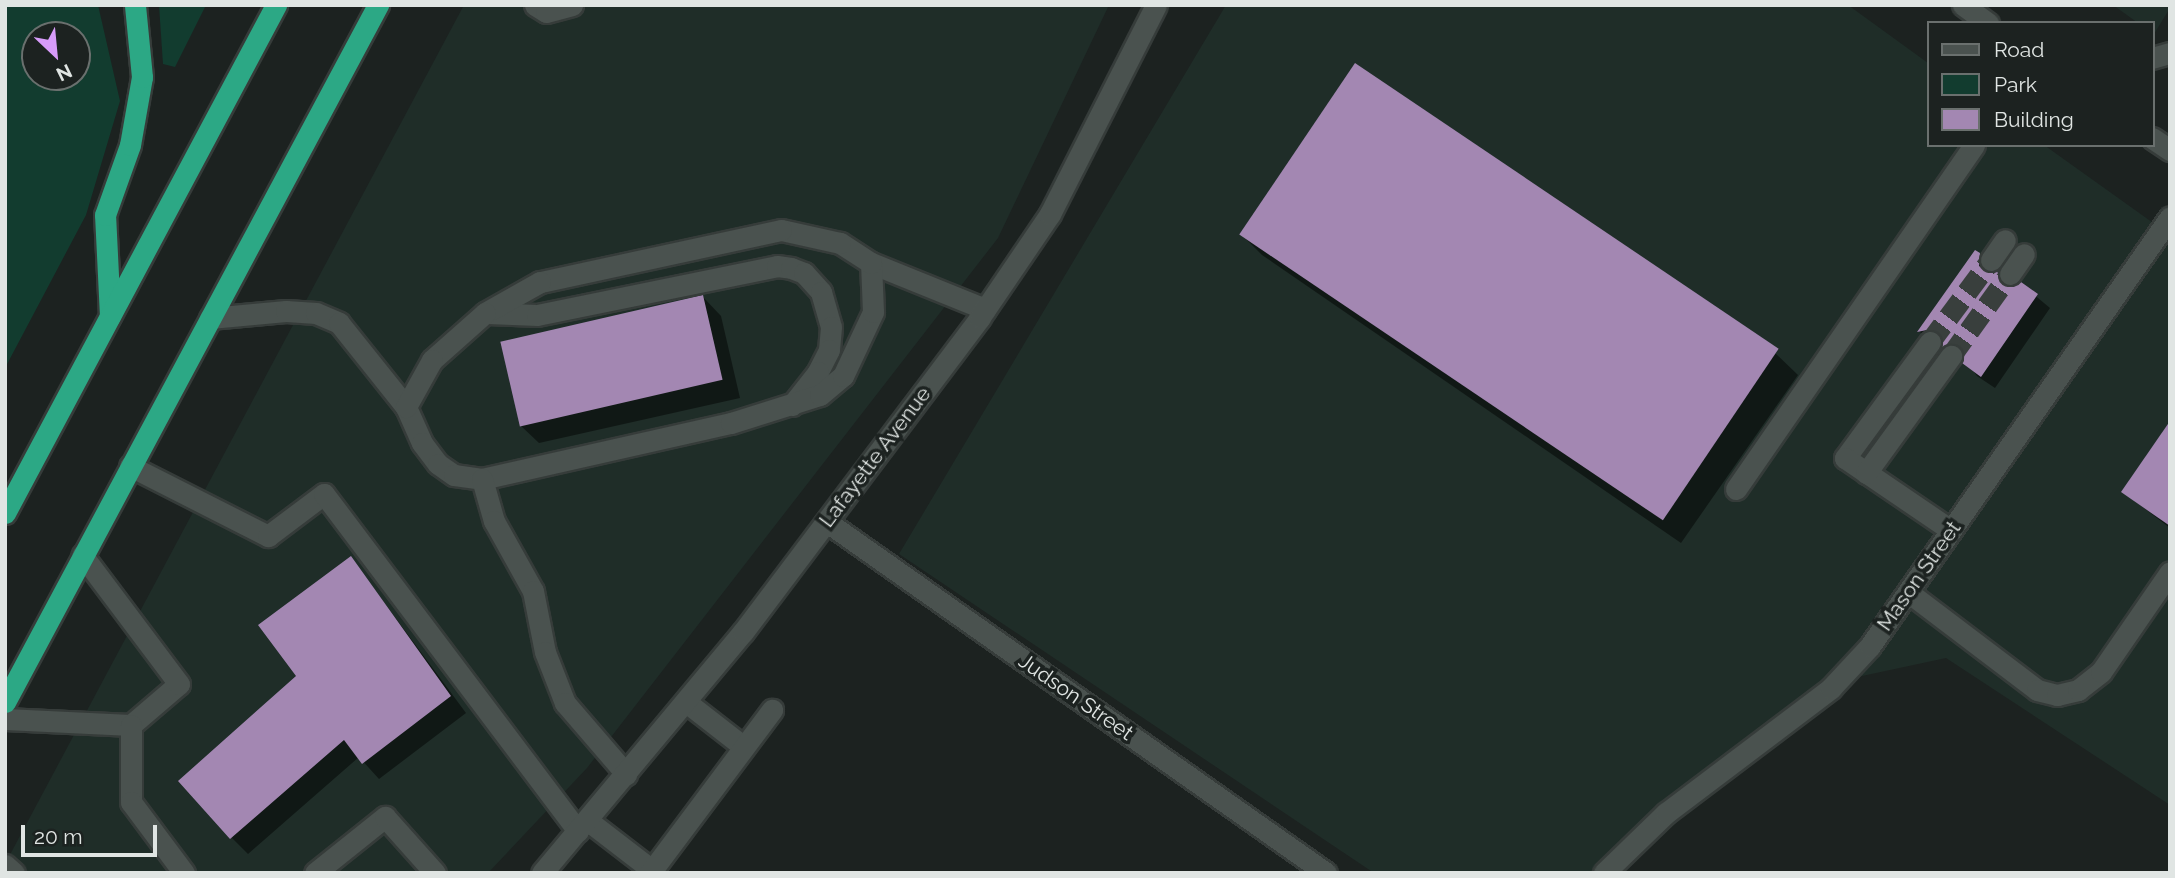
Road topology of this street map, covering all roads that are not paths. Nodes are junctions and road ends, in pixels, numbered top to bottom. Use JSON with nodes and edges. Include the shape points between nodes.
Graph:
{"nodes":[{"id":1,"x":135,"y":5,"type":"edge"},
{"id":2,"x":275,"y":5,"type":"edge"},
{"id":3,"x":378,"y":5,"type":"edge"},
{"id":4,"x":535,"y":5,"type":"edge"},
{"id":5,"x":572,"y":5,"type":"edge"},
{"id":6,"x":1156,"y":5,"type":"edge"},
{"id":7,"x":1963,"y":5,"type":"edge"},
{"id":8,"x":1985,"y":21,"type":"edge"},
{"id":9,"x":2154,"y":139,"type":"edge"},
{"id":10,"x":1973,"y":147,"type":"edge"},
{"id":11,"x":2170,"y":150,"type":"edge"},
{"id":12,"x":2170,"y":217,"type":"edge"},
{"id":13,"x":2005,"y":240,"type":"dead end"},
{"id":14,"x":2024,"y":254,"type":"dead end"},
{"id":15,"x":1991,"y":260,"type":"tunnel mouth"},
{"id":16,"x":871,"y":262,"type":"junction"},
{"id":17,"x":2010,"y":274,"type":"tunnel mouth"},
{"id":18,"x":985,"y":309,"type":"junction"},
{"id":19,"x":485,"y":313,"type":"junction"},
{"id":20,"x":110,"y":317,"type":"junction"},
{"id":21,"x":210,"y":318,"type":"junction"},
{"id":22,"x":1930,"y":342,"type":"tunnel mouth"},
{"id":23,"x":1951,"y":356,"type":"tunnel mouth"},
{"id":24,"x":407,"y":407,"type":"junction"},
{"id":25,"x":790,"y":407,"type":"junction"},
{"id":26,"x":130,"y":466,"type":"junction"},
{"id":27,"x":1866,"y":472,"type":"junction"},
{"id":28,"x":482,"y":479,"type":"junction"},
{"id":29,"x":1736,"y":489,"type":"dead end"},
{"id":30,"x":5,"y":513,"type":"edge"},
{"id":31,"x":827,"y":522,"type":"junction"},
{"id":32,"x":1951,"y":530,"type":"junction"},
{"id":33,"x":82,"y":555,"type":"junction"},
{"id":34,"x":2170,"y":572,"type":"edge"},
{"id":35,"x":1908,"y":592,"type":"junction"},
{"id":36,"x":5,"y":702,"type":"edge"},
{"id":37,"x":685,"y":702,"type":"junction"},
{"id":38,"x":772,"y":710,"type":"dead end"},
{"id":39,"x":5,"y":719,"type":"edge"},
{"id":40,"x":131,"y":725,"type":"junction"},
{"id":41,"x":744,"y":747,"type":"junction"},
{"id":42,"x":626,"y":774,"type":"junction"},
{"id":43,"x":583,"y":825,"type":"junction"},
{"id":44,"x":5,"y":864,"type":"edge"},
{"id":45,"x":651,"y":871,"type":"edge"},
{"id":46,"x":14,"y":873,"type":"edge"},
{"id":47,"x":184,"y":873,"type":"edge"},
{"id":48,"x":315,"y":873,"type":"edge"},
{"id":49,"x":435,"y":873,"type":"edge"},
{"id":50,"x":542,"y":873,"type":"edge"},
{"id":51,"x":1326,"y":873,"type":"edge"},
{"id":52,"x":1604,"y":873,"type":"edge"}],
"edges":[{"from":1,"to":20,"type":"highway","via":[[142,77],[130,145],[105,215]]},
{"from":2,"to":20,"type":"highway"},
{"from":3,"to":21,"type":"highway"},
{"from":4,"to":5,"type":"street","via":[[546,12]]},
{"from":6,"to":18,"type":"street","name":"Lafayette Avenue","via":[[1050,214]]},
{"from":7,"to":8,"type":"street"},
{"from":9,"to":11,"type":"street"},
{"from":10,"to":29,"type":"street"},
{"from":12,"to":32,"type":"street","name":"Mason Street"},
{"from":13,"to":15,"type":"street"},
{"from":14,"to":17,"type":"street"},
{"from":16,"to":18,"type":"street"},
{"from":16,"to":19,"type":"street","via":[[840,243],[781,230],[540,282]]},
{"from":16,"to":25,"type":"street","via":[[873,312],[856,354],[843,376],[828,389]]},
{"from":18,"to":31,"type":"street","name":"Lafayette Avenue"},
{"from":19,"to":24,"type":"street","via":[[432,360]]},
{"from":19,"to":25,"type":"street","via":[[537,315],[777,266],[791,268],[804,273],[821,292],[831,327],[829,350],[818,372]]},
{"from":20,"to":30,"type":"highway"},
{"from":21,"to":24,"type":"street","via":[[316,313],[338,323]]},
{"from":21,"to":26,"type":"highway"},
{"from":22,"to":27,"type":"street","via":[[1845,458]]},
{"from":23,"to":27,"type":"street"},
{"from":24,"to":28,"type":"street","via":[[422,443],[438,464],[454,475]]},
{"from":25,"to":28,"type":"street"},
{"from":26,"to":33,"type":"highway"},
{"from":26,"to":43,"type":"street","via":[[268,536],[324,494]]},
{"from":27,"to":32,"type":"street"},
{"from":28,"to":42,"type":"street","via":[[494,521],[533,591],[545,652],[565,704]]},
{"from":31,"to":37,"type":"street","name":"Lafayette Avenue"},
{"from":31,"to":51,"type":"street","name":"Judson Street"},
{"from":32,"to":35,"type":"street","name":"Mason Street"},
{"from":33,"to":36,"type":"highway"},
{"from":33,"to":40,"type":"street","via":[[179,684]]},
{"from":34,"to":35,"type":"street","via":[[2101,672],[2078,690],[2057,695],[2037,690]]},
{"from":35,"to":52,"type":"street","name":"Mason Street","via":[[1870,646],[1831,688],[1666,813]]},
{"from":37,"to":41,"type":"street"},
{"from":37,"to":42,"type":"street","name":"Lafayette Avenue"},
{"from":38,"to":41,"type":"street"},
{"from":39,"to":40,"type":"street"},
{"from":40,"to":47,"type":"street","via":[[131,802]]},
{"from":41,"to":45,"type":"street"},
{"from":42,"to":43,"type":"street","name":"Lafayette Avenue"},
{"from":43,"to":45,"type":"street"},
{"from":43,"to":50,"type":"street","name":"Lafayette Avenue"},
{"from":44,"to":46,"type":"street"},
{"from":48,"to":49,"type":"street","via":[[384,817]]}]}
